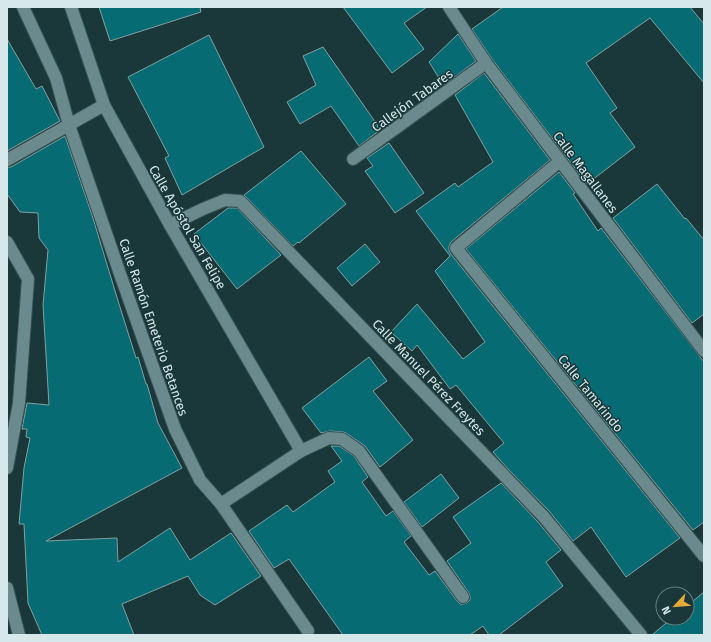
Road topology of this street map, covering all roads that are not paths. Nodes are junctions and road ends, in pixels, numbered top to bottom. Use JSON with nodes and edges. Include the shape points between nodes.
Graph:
{"nodes":[{"id":1,"x":23,"y":7,"type":"edge"},
{"id":2,"x":71,"y":7,"type":"edge"},
{"id":3,"x":449,"y":7,"type":"edge"},
{"id":4,"x":486,"y":63,"type":"junction"},
{"id":5,"x":104,"y":105,"type":"junction"},
{"id":6,"x":69,"y":125,"type":"junction"},
{"id":7,"x":354,"y":159,"type":"dead end"},
{"id":8,"x":7,"y":160,"type":"edge"},
{"id":9,"x":560,"y":161,"type":"junction"},
{"id":10,"x":170,"y":225,"type":"junction"},
{"id":11,"x":7,"y":242,"type":"edge"},
{"id":12,"x":704,"y":351,"type":"edge"},
{"id":13,"x":301,"y":451,"type":"junction"},
{"id":14,"x":7,"y":468,"type":"edge"},
{"id":15,"x":221,"y":504,"type":"junction"},
{"id":16,"x":704,"y":556,"type":"edge"},
{"id":17,"x":7,"y":588,"type":"edge"},
{"id":18,"x":463,"y":597,"type":"dead end"},
{"id":19,"x":308,"y":631,"type":"dead end"},
{"id":20,"x":19,"y":635,"type":"edge"},
{"id":21,"x":641,"y":635,"type":"edge"}],
"edges":[{"from":1,"to":6,"type":"street","name":"Calle Ramón Emeterio Betances","via":[[56,78]]},
{"from":2,"to":5,"type":"street","name":"Calle Apóstol San Felipe"},
{"from":3,"to":4,"type":"street","name":"Calle Magallanes"},
{"from":4,"to":7,"type":"street","name":"Callejón Tabares"},
{"from":4,"to":9,"type":"street","name":"Calle Magallanes"},
{"from":5,"to":6,"type":"street"},
{"from":5,"to":10,"type":"street","name":"Calle Apóstol San Felipe"},
{"from":6,"to":8,"type":"street"},
{"from":6,"to":15,"type":"street","name":"Calle Ramón Emeterio Betances","via":[[175,429],[200,480]]},
{"from":9,"to":12,"type":"street","name":"Calle Magallanes"},
{"from":9,"to":16,"type":"street","name":"Calle Tamarindo","via":[[456,248]]},
{"from":10,"to":13,"type":"street","name":"Calle Apóstol San Felipe"},
{"from":10,"to":21,"type":"street","name":"Calle Manuel Pérez Freytes","via":[[225,200],[240,201],[544,517]]},
{"from":11,"to":14,"type":"street","via":[[28,279],[19,403]]},
{"from":13,"to":15,"type":"street"},
{"from":13,"to":18,"type":"street","via":[[329,438],[342,439],[359,451]]},
{"from":15,"to":19,"type":"street","name":"Calle Ramón Emeterio Betances"},
{"from":17,"to":20,"type":"street"}]}
